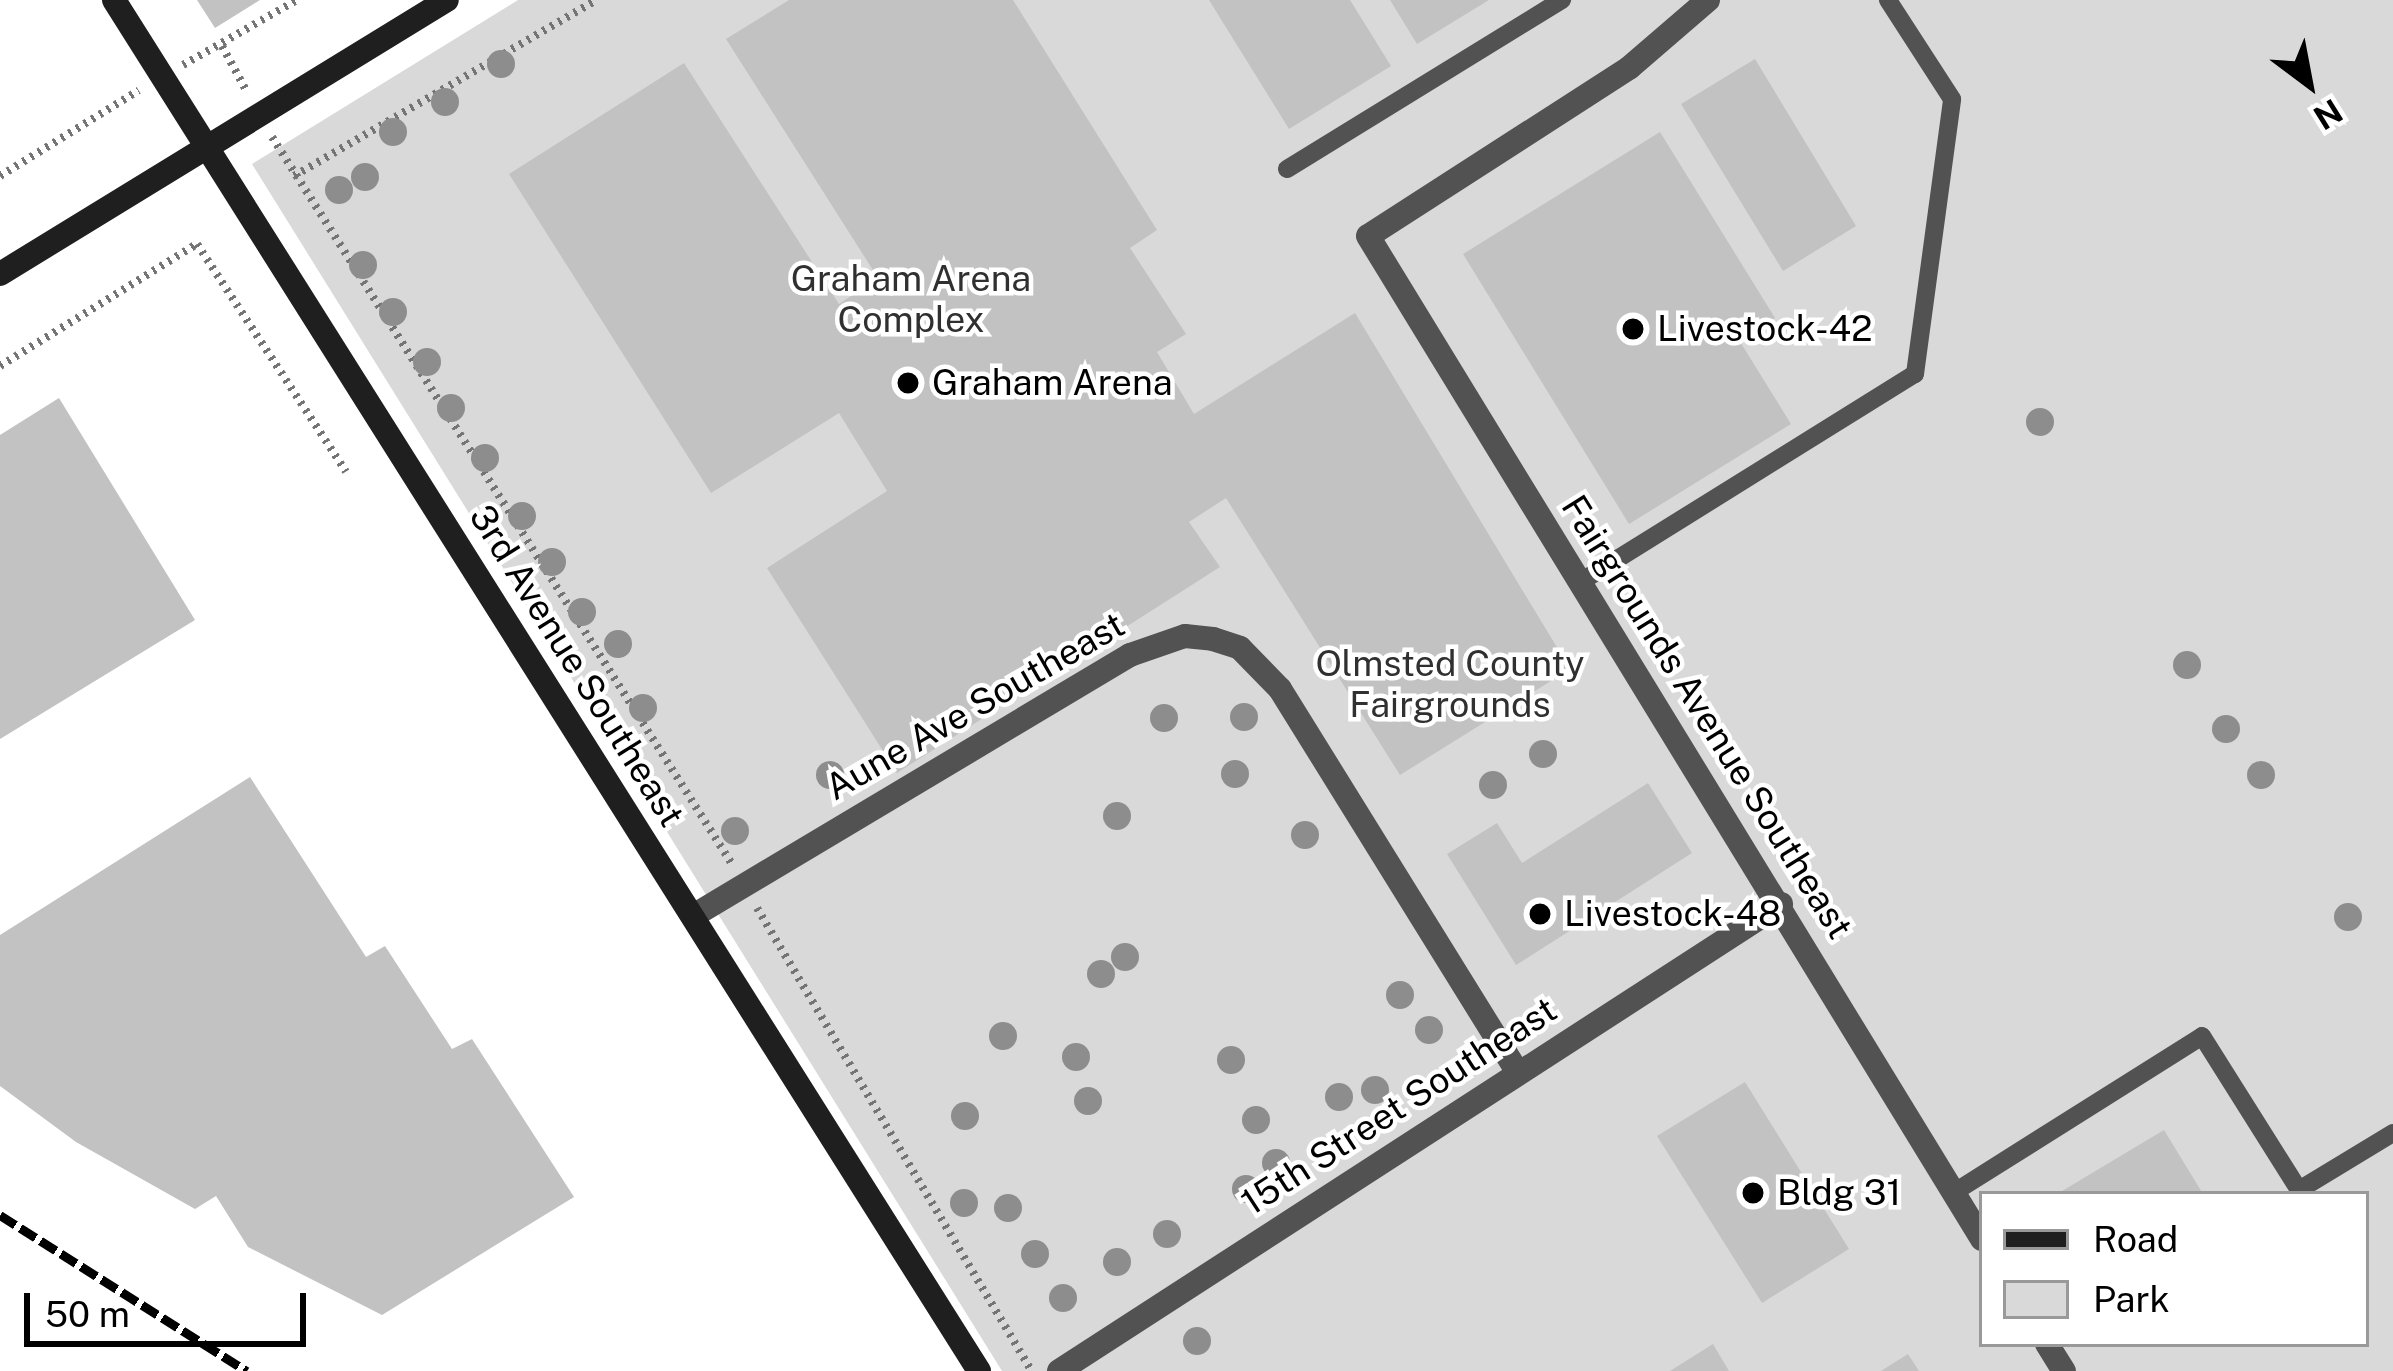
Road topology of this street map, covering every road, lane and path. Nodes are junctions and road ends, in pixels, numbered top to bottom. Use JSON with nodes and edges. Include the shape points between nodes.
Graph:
{"nodes":[{"id":1,"x":114,"y":0,"type":"edge"},
{"id":2,"x":297,"y":0,"type":"edge"},
{"id":3,"x":447,"y":0,"type":"edge"},
{"id":4,"x":597,"y":0,"type":"edge"},
{"id":5,"x":1562,"y":0,"type":"edge"},
{"id":6,"x":1708,"y":0,"type":"edge"},
{"id":7,"x":1888,"y":0,"type":"edge"},
{"id":8,"x":222,"y":46,"type":"junction"},
{"id":9,"x":161,"y":76,"type":"junction"},
{"id":10,"x":259,"y":113,"type":"junction"},
{"id":11,"x":206,"y":144,"type":"junction"},
{"id":12,"x":1287,"y":169,"type":"dead end"},
{"id":13,"x":0,"y":176,"type":"edge"},
{"id":14,"x":294,"y":176,"type":"junction"},
{"id":15,"x":0,"y":274,"type":"edge"},
{"id":16,"x":0,"y":366,"type":"edge"},
{"id":17,"x":346,"y":472,"type":"dead end"},
{"id":18,"x":1582,"y":581,"type":"junction"},
{"id":19,"x":744,"y":884,"type":"junction"},
{"id":20,"x":1781,"y":904,"type":"junction"},
{"id":21,"x":693,"y":916,"type":"junction"},
{"id":22,"x":1517,"y":1071,"type":"junction"},
{"id":23,"x":2393,"y":1133,"type":"edge"},
{"id":24,"x":1953,"y":1192,"type":"junction"},
{"id":25,"x":1979,"y":1234,"type":"edge"},
{"id":26,"x":979,"y":1371,"type":"edge"},
{"id":27,"x":1031,"y":1371,"type":"edge"},
{"id":28,"x":1059,"y":1371,"type":"edge"}],
"edges":[{"from":1,"to":9,"type":"main road","name":"3rd Avenue Southeast"},
{"from":2,"to":8,"type":"path"},
{"from":3,"to":10,"type":"main road"},
{"from":4,"to":14,"type":"path"},
{"from":5,"to":12,"type":"lane"},
{"from":6,"to":18,"type":"street","name":"Fairgrounds Avenue Southeast","via":[[1629,68],[1368,236]]},
{"from":7,"to":18,"type":"lane","via":[[1952,99],[1915,374]]},
{"from":8,"to":9,"type":"path"},
{"from":8,"to":10,"type":"path"},
{"from":9,"to":11,"type":"main road","name":"3rd Avenue Southeast"},
{"from":9,"to":13,"type":"path"},
{"from":10,"to":11,"type":"main road"},
{"from":10,"to":14,"type":"path"},
{"from":11,"to":15,"type":"main road"},
{"from":11,"to":21,"type":"main road","name":"3rd Avenue Southeast"},
{"from":14,"to":19,"type":"path"},
{"from":16,"to":17,"type":"path","via":[[197,244]]},
{"from":18,"to":20,"type":"street","name":"Fairgrounds Avenue Southeast"},
{"from":19,"to":21,"type":"street","name":"Aune Ave Southeast"},
{"from":19,"to":22,"type":"street","name":"Aune Ave Southeast","via":[[1130,655],[1185,636],[1213,639],[1240,648],[1280,689]]},
{"from":19,"to":27,"type":"path"},
{"from":20,"to":22,"type":"street","name":"15th Street Southeast"},
{"from":20,"to":24,"type":"street","name":"Fairgrounds Avenue Southeast"},
{"from":21,"to":26,"type":"main road","name":"3rd Avenue Southeast"},
{"from":22,"to":28,"type":"street","name":"15th Street Southeast"},
{"from":23,"to":24,"type":"lane","via":[[2299,1190],[2202,1036]]},
{"from":24,"to":25,"type":"street","name":"Fairgrounds Avenue Southeast"}]}
